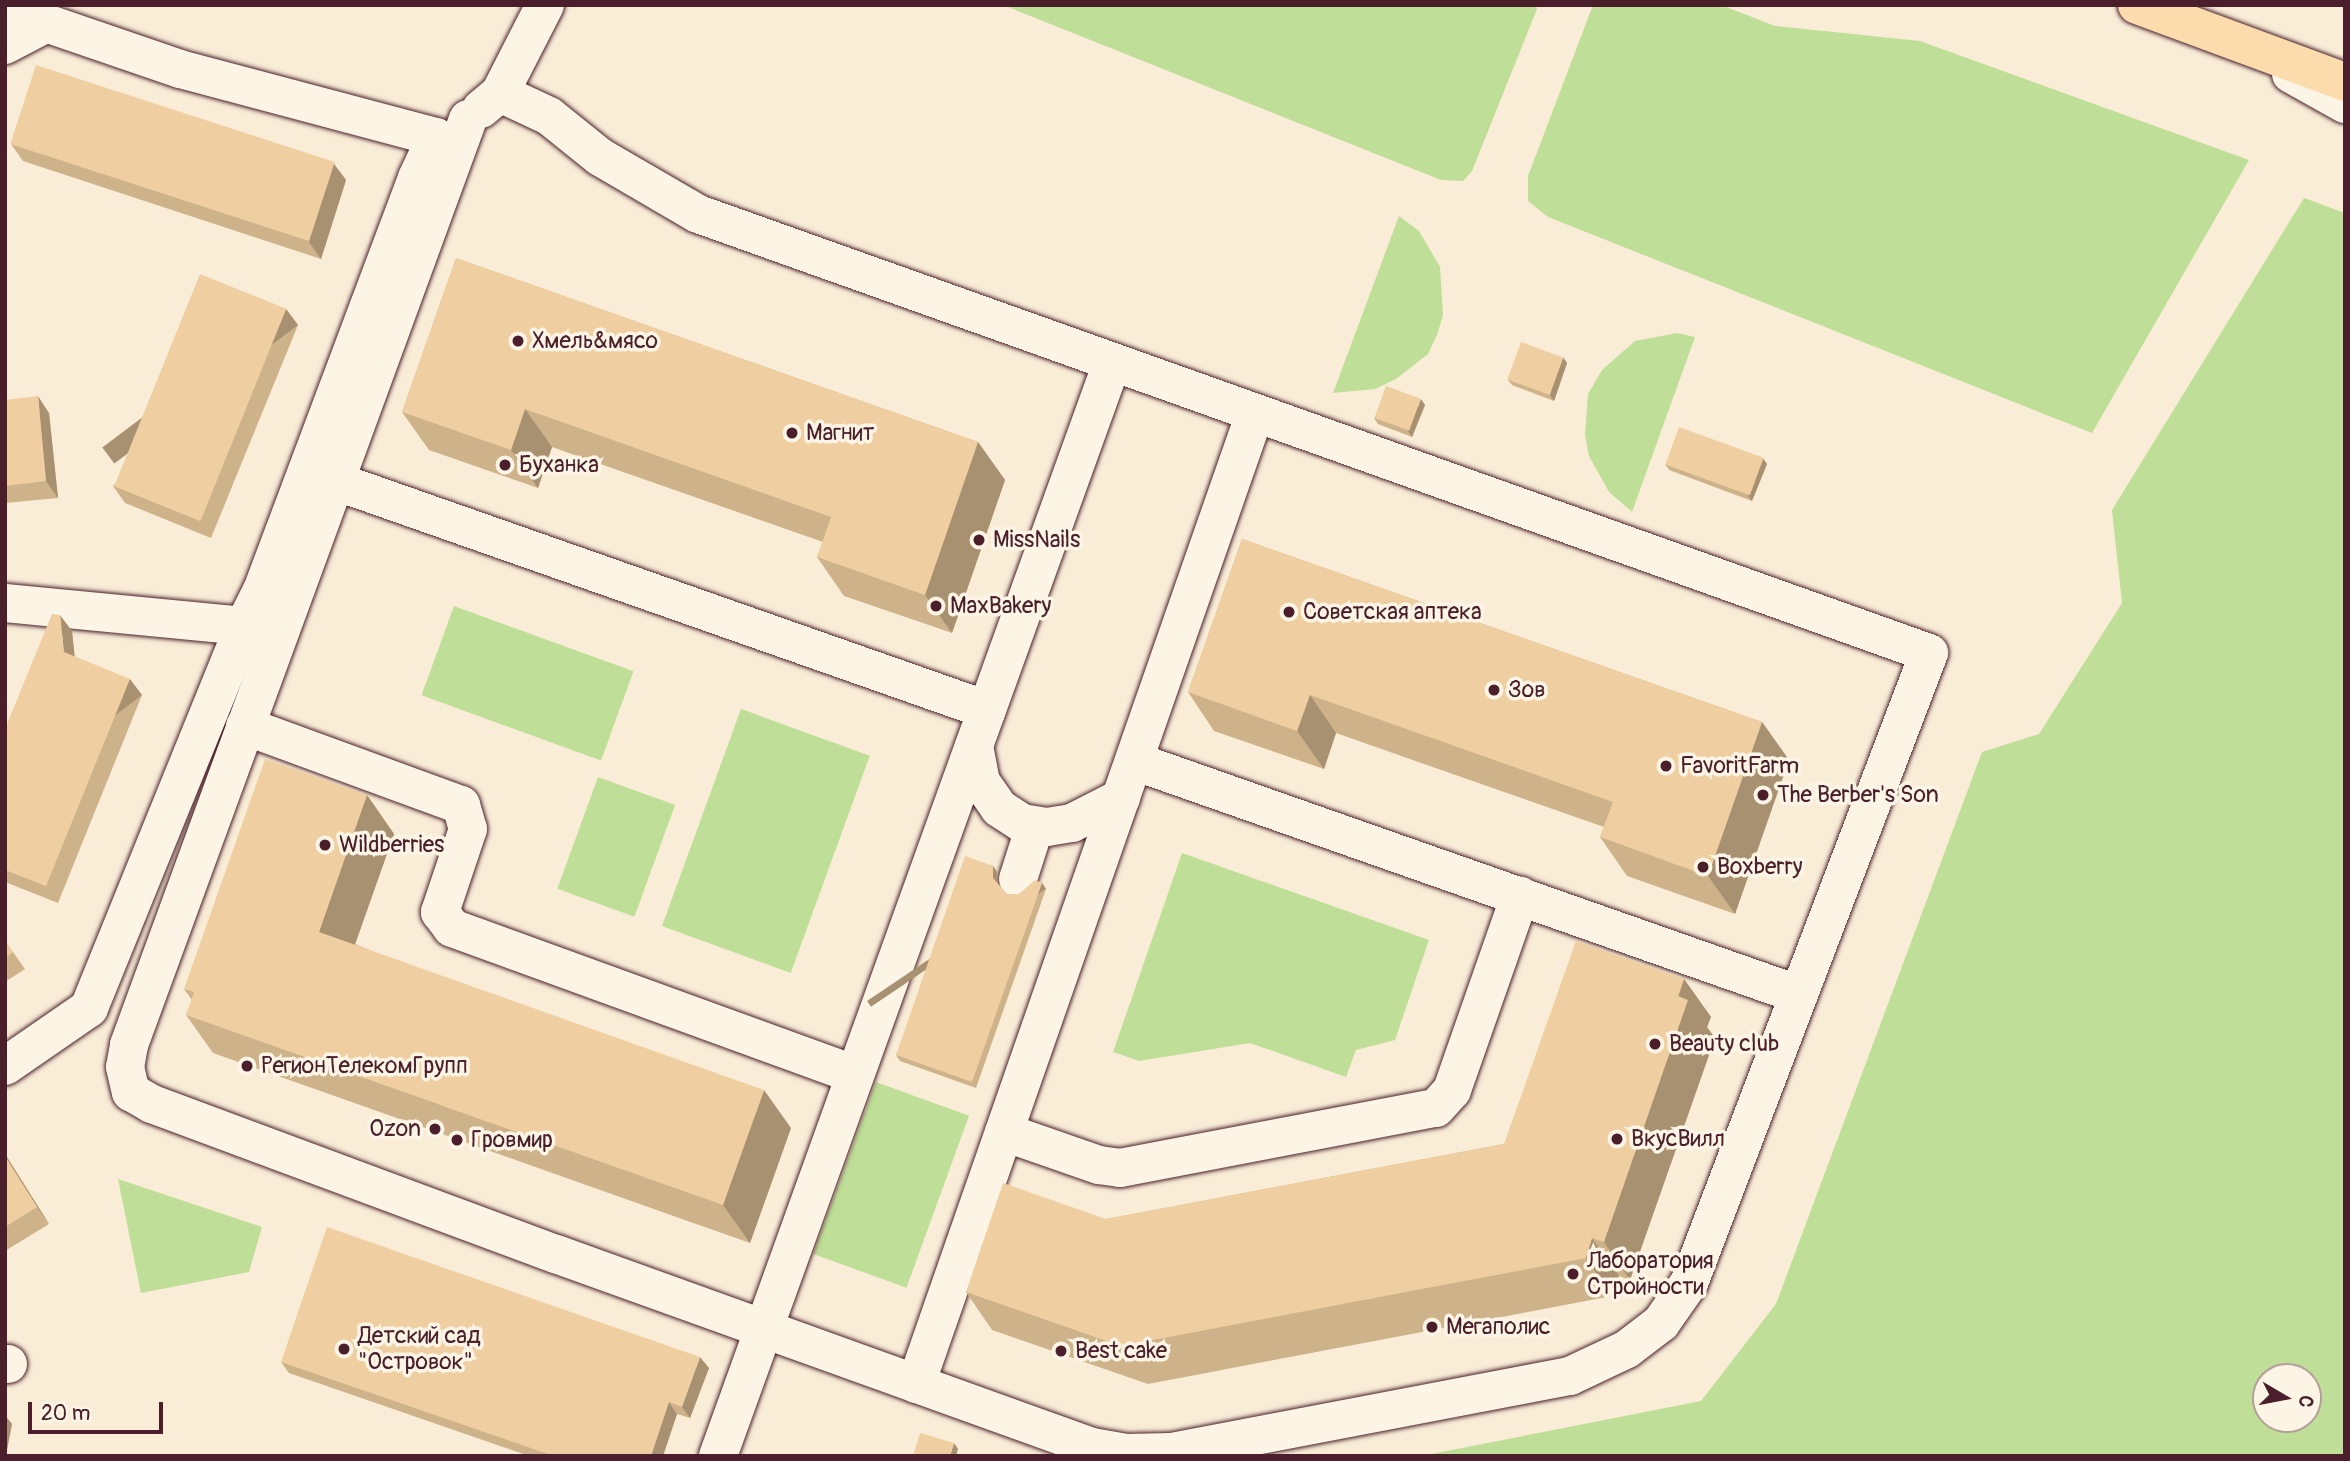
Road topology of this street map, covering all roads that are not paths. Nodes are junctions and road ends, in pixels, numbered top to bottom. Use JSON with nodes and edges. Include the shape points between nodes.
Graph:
{"nodes":[{"id":1,"x":545,"y":5,"type":"edge"},
{"id":2,"x":2137,"y":5,"type":"edge"},
{"id":3,"x":5,"y":9,"type":"edge"},
{"id":4,"x":47,"y":23,"type":"junction"},
{"id":5,"x":2235,"y":42,"type":"junction"},
{"id":6,"x":5,"y":45,"type":"edge"},
{"id":7,"x":2345,"y":82,"type":"edge"},
{"id":8,"x":500,"y":93,"type":"junction"},
{"id":9,"x":2345,"y":104,"type":"edge"},
{"id":10,"x":452,"y":128,"type":"junction"},
{"id":11,"x":1112,"y":363,"type":"junction"},
{"id":12,"x":1255,"y":413,"type":"junction"},
{"id":13,"x":335,"y":481,"type":"junction"},
{"id":14,"x":5,"y":603,"type":"edge"},
{"id":15,"x":244,"y":626,"type":"junction"},
{"id":16,"x":987,"y":710,"type":"junction"},
{"id":17,"x":245,"y":726,"type":"junction"},
{"id":18,"x":974,"y":746,"type":"junction"},
{"id":19,"x":1134,"y":761,"type":"junction"},
{"id":20,"x":1121,"y":798,"type":"junction"},
{"id":21,"x":1035,"y":826,"type":"junction"},
{"id":22,"x":1018,"y":878,"type":"dead end"},
{"id":23,"x":1520,"y":896,"type":"junction"},
{"id":24,"x":1797,"y":994,"type":"junction"},
{"id":25,"x":5,"y":1066,"type":"edge"},
{"id":26,"x":855,"y":1075,"type":"junction"},
{"id":27,"x":1004,"y":1132,"type":"junction"},
{"id":28,"x":764,"y":1329,"type":"junction"},
{"id":29,"x":916,"y":1384,"type":"junction"},
{"id":30,"x":718,"y":1456,"type":"edge"}],
"edges":[{"from":1,"to":8,"type":"street"},
{"from":2,"to":5,"type":"highway"},
{"from":3,"to":4,"type":"street"},
{"from":4,"to":6,"type":"street"},
{"from":4,"to":10,"type":"street","via":[[180,69]]},
{"from":5,"to":7,"type":"highway"},
{"from":5,"to":9,"type":"street"},
{"from":8,"to":10,"type":"street"},
{"from":8,"to":11,"type":"street","via":[[549,116],[600,157],[698,215]]},
{"from":10,"to":13,"type":"street"},
{"from":10,"to":15,"type":"street"},
{"from":11,"to":12,"type":"street"},
{"from":11,"to":16,"type":"street"},
{"from":12,"to":19,"type":"street"},
{"from":12,"to":24,"type":"street","via":[[1929,653]]},
{"from":13,"to":16,"type":"street"},
{"from":13,"to":17,"type":"street"},
{"from":14,"to":15,"type":"street"},
{"from":15,"to":25,"type":"street","via":[[89,1008]]},
{"from":16,"to":18,"type":"street"},
{"from":17,"to":26,"type":"street","via":[[461,805],[468,829],[440,912],[452,928]]},
{"from":17,"to":28,"type":"street","via":[[129,1045],[125,1067],[131,1092],[165,1109]]},
{"from":18,"to":21,"type":"street","via":[[981,782],[999,808]]},
{"from":18,"to":26,"type":"street"},
{"from":19,"to":20,"type":"street"},
{"from":19,"to":23,"type":"street"},
{"from":20,"to":21,"type":"street","via":[[1072,823]]},
{"from":20,"to":27,"type":"street"},
{"from":21,"to":22,"type":"street"},
{"from":23,"to":24,"type":"street"},
{"from":23,"to":27,"type":"street","via":[[1452,1090],[1436,1108],[1121,1168],[1099,1165]]},
{"from":24,"to":29,"type":"street","via":[[1689,1283],[1661,1323],[1636,1343],[1570,1376],[1171,1452],[1126,1453],[1092,1447]]},
{"from":26,"to":28,"type":"street"},
{"from":27,"to":29,"type":"street"},
{"from":28,"to":29,"type":"street"},
{"from":28,"to":30,"type":"street"}]}
